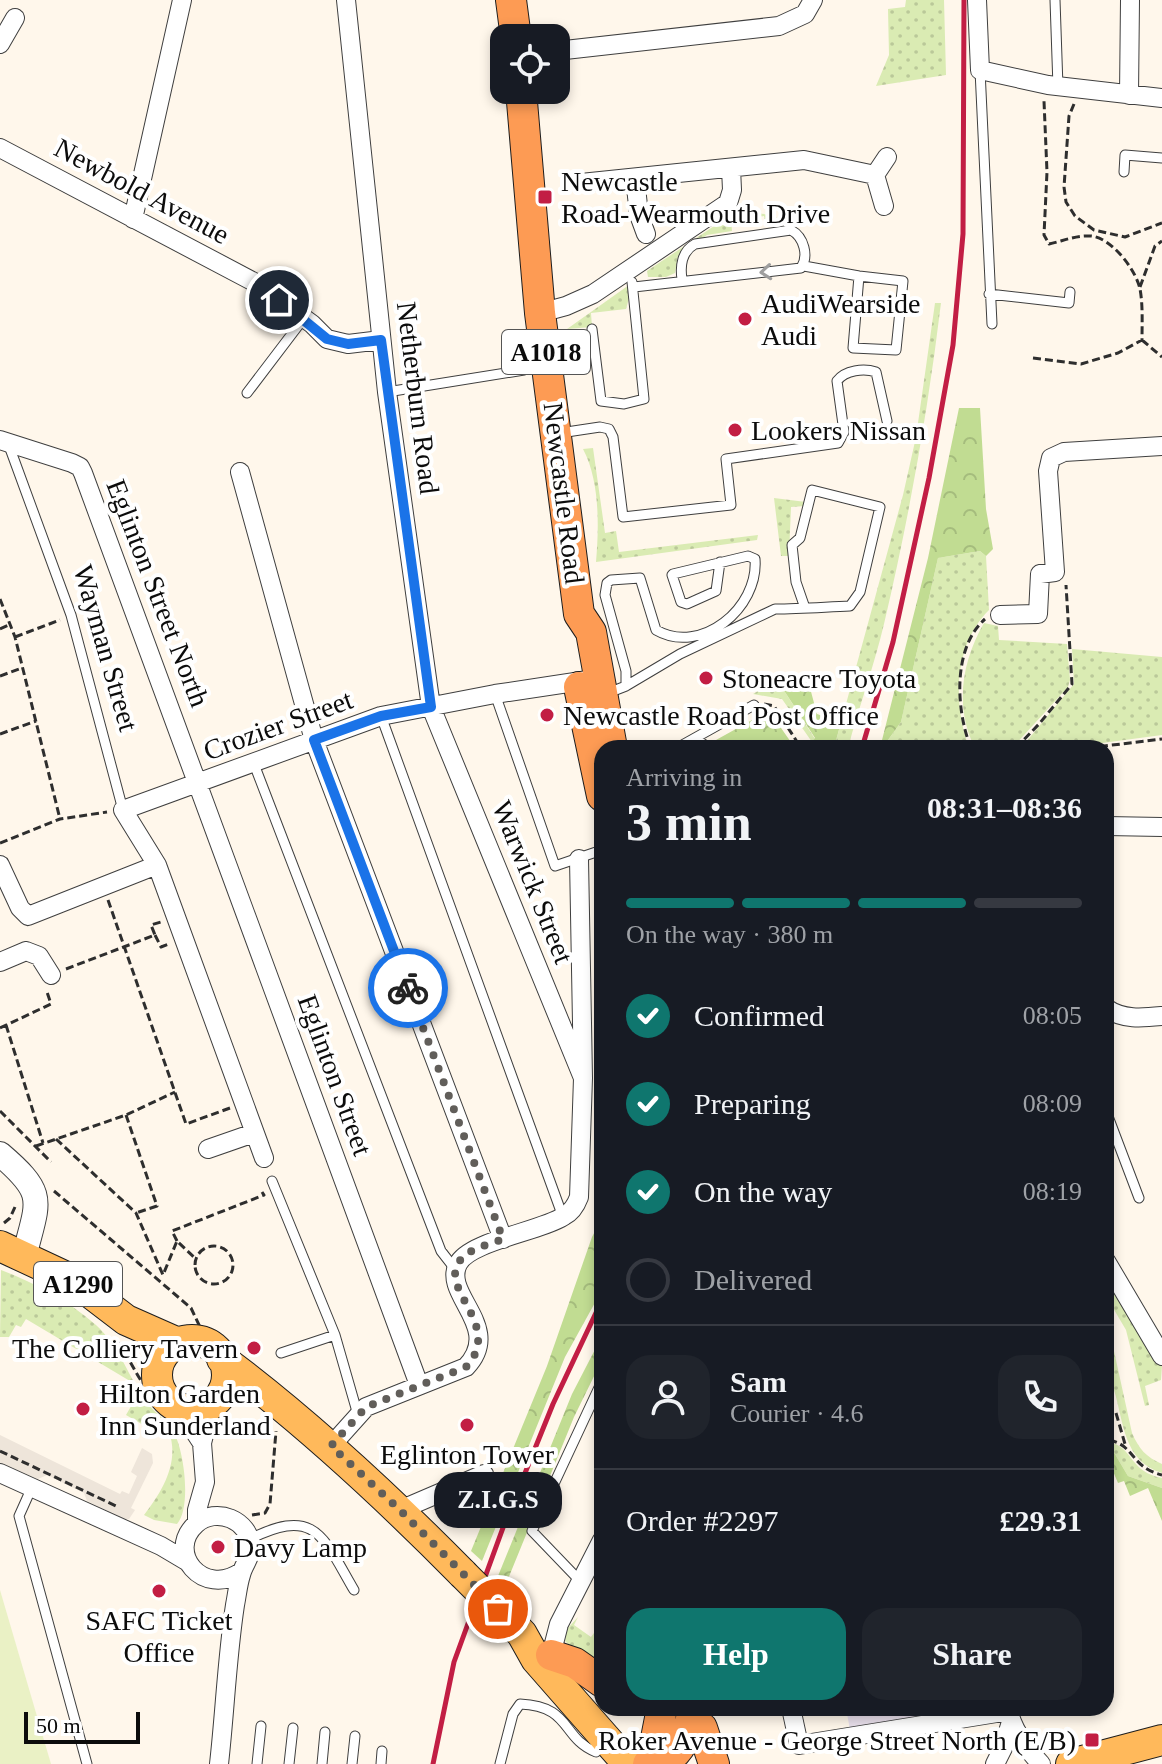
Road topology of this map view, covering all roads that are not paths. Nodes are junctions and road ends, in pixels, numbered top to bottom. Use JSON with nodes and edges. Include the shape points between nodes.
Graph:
{"nodes":[{"id":1,"x":182,"y":0,"type":"edge"},
{"id":2,"x":346,"y":0,"type":"edge"},
{"id":3,"x":511,"y":0,"type":"edge"},
{"id":4,"x":813,"y":0,"type":"edge"},
{"id":5,"x":977,"y":0,"type":"edge"},
{"id":6,"x":1055,"y":0,"type":"edge"},
{"id":7,"x":1130,"y":0,"type":"edge"},
{"id":8,"x":15,"y":18,"type":"dead end"},
{"id":9,"x":514,"y":24,"type":"edge"},
{"id":10,"x":0,"y":44,"type":"edge"},
{"id":11,"x":570,"y":49,"type":"edge"},
{"id":12,"x":980,"y":70,"type":"junction"},
{"id":13,"x":1053,"y":86,"type":"junction"},
{"id":14,"x":1129,"y":95,"type":"junction"},
{"id":15,"x":1162,"y":98,"type":"edge"},
{"id":16,"x":522,"y":104,"type":"edge"},
{"id":17,"x":0,"y":148,"type":"edge"},
{"id":18,"x":887,"y":157,"type":"dead end"},
{"id":19,"x":1162,"y":158,"type":"edge"},
{"id":20,"x":731,"y":168,"type":"junction"},
{"id":21,"x":1124,"y":172,"type":"dead end"},
{"id":22,"x":875,"y":175,"type":"junction"},
{"id":23,"x":635,"y":178,"type":"junction"},
{"id":24,"x":581,"y":183,"type":"dead end"},
{"id":25,"x":884,"y":206,"type":"dead end"},
{"id":26,"x":133,"y":219,"type":"junction"},
{"id":27,"x":646,"y":234,"type":"dead end"},
{"id":28,"x":804,"y":266,"type":"junction"},
{"id":29,"x":859,"y":276,"type":"junction"},
{"id":30,"x":630,"y":279,"type":"junction"},
{"id":31,"x":682,"y":279,"type":"junction"},
{"id":32,"x":1070,"y":292,"type":"dead end"},
{"id":33,"x":989,"y":294,"type":"junction"},
{"id":34,"x":540,"y":313,"type":"junction"},
{"id":35,"x":304,"y":318,"type":"junction"},
{"id":36,"x":992,"y":324,"type":"dead end"},
{"id":37,"x":592,"y":329,"type":"dead end"},
{"id":38,"x":381,"y":340,"type":"junction"},
{"id":39,"x":524,"y":370,"type":"dead end"},
{"id":40,"x":387,"y":392,"type":"junction"},
{"id":41,"x":247,"y":393,"type":"dead end"},
{"id":42,"x":887,"y":421,"type":"dead end"},
{"id":43,"x":556,"y":434,"type":"junction"},
{"id":44,"x":4,"y":442,"type":"edge"},
{"id":45,"x":1162,"y":446,"type":"edge"},
{"id":46,"x":240,"y":472,"type":"dead end"},
{"id":47,"x":720,"y":562,"type":"junction"},
{"id":48,"x":805,"y":608,"type":"junction"},
{"id":49,"x":1000,"y":615,"type":"road end"},
{"id":50,"x":597,"y":688,"type":"junction"},
{"id":51,"x":495,"y":694,"type":"junction"},
{"id":52,"x":754,"y":705,"type":"road end"},
{"id":53,"x":431,"y":707,"type":"junction"},
{"id":54,"x":381,"y":716,"type":"junction"},
{"id":55,"x":314,"y":740,"type":"junction"},
{"id":56,"x":599,"y":740,"type":"edge"},
{"id":57,"x":610,"y":740,"type":"edge"},
{"id":58,"x":703,"y":740,"type":"edge"},
{"id":59,"x":254,"y":764,"type":"junction"},
{"id":60,"x":199,"y":784,"type":"junction"},
{"id":61,"x":123,"y":810,"type":"junction"},
{"id":62,"x":1114,"y":826,"type":"edge"},
{"id":63,"x":1162,"y":827,"type":"edge"},
{"id":64,"x":594,"y":853,"type":"edge"},
{"id":65,"x":579,"y":859,"type":"junction"},
{"id":66,"x":0,"y":865,"type":"edge"},
{"id":67,"x":157,"y":865,"type":"junction"},
{"id":68,"x":28,"y":916,"type":"junction"},
{"id":69,"x":26,"y":951,"type":"junction"},
{"id":70,"x":0,"y":962,"type":"edge"},
{"id":71,"x":51,"y":975,"type":"road end"},
{"id":72,"x":1114,"y":1013,"type":"edge"},
{"id":73,"x":1162,"y":1016,"type":"edge"},
{"id":74,"x":583,"y":1078,"type":"junction"},
{"id":75,"x":1114,"y":1132,"type":"edge"},
{"id":76,"x":254,"y":1133,"type":"junction"},
{"id":77,"x":208,"y":1149,"type":"dead end"},
{"id":78,"x":264,"y":1158,"type":"dead end"},
{"id":79,"x":3,"y":1163,"type":"edge"},
{"id":80,"x":272,"y":1181,"type":"road end"},
{"id":81,"x":1139,"y":1198,"type":"dead end"},
{"id":82,"x":563,"y":1217,"type":"junction"},
{"id":83,"x":503,"y":1239,"type":"junction"},
{"id":84,"x":9,"y":1250,"type":"edge"},
{"id":85,"x":455,"y":1269,"type":"junction"},
{"id":86,"x":1114,"y":1275,"type":"edge"},
{"id":87,"x":120,"y":1328,"type":"junction"},
{"id":88,"x":335,"y":1335,"type":"junction"},
{"id":89,"x":203,"y":1349,"type":"junction"},
{"id":90,"x":281,"y":1353,"type":"dead end"},
{"id":91,"x":1162,"y":1356,"type":"edge"},
{"id":92,"x":157,"y":1378,"type":"junction"},
{"id":93,"x":419,"y":1385,"type":"junction"},
{"id":94,"x":594,"y":1398,"type":"edge"},
{"id":95,"x":215,"y":1400,"type":"junction"},
{"id":96,"x":281,"y":1404,"type":"junction"},
{"id":97,"x":175,"y":1412,"type":"junction"},
{"id":98,"x":358,"y":1415,"type":"junction"},
{"id":99,"x":202,"y":1443,"type":"junction"},
{"id":100,"x":331,"y":1446,"type":"junction"},
{"id":101,"x":0,"y":1473,"type":"edge"},
{"id":102,"x":484,"y":1474,"type":"dead end"},
{"id":103,"x":205,"y":1482,"type":"junction"},
{"id":104,"x":32,"y":1487,"type":"junction"},
{"id":105,"x":400,"y":1510,"type":"junction"},
{"id":106,"x":224,"y":1512,"type":"junction"},
{"id":107,"x":197,"y":1523,"type":"junction"},
{"id":108,"x":250,"y":1539,"type":"junction"},
{"id":109,"x":186,"y":1542,"type":"junction"},
{"id":110,"x":161,"y":1546,"type":"junction"},
{"id":111,"x":594,"y":1557,"type":"edge"},
{"id":112,"x":188,"y":1562,"type":"junction"},
{"id":113,"x":241,"y":1572,"type":"junction"},
{"id":114,"x":212,"y":1581,"type":"junction"},
{"id":115,"x":582,"y":1583,"type":"junction"},
{"id":116,"x":354,"y":1590,"type":"dead end"},
{"id":117,"x":235,"y":1609,"type":"junction"},
{"id":118,"x":522,"y":1634,"type":"junction"},
{"id":119,"x":551,"y":1655,"type":"junction"},
{"id":120,"x":594,"y":1676,"type":"edge"},
{"id":121,"x":594,"y":1698,"type":"edge"},
{"id":122,"x":612,"y":1716,"type":"edge"},
{"id":123,"x":660,"y":1716,"type":"edge"},
{"id":124,"x":699,"y":1716,"type":"edge"},
{"id":125,"x":700,"y":1716,"type":"edge"},
{"id":126,"x":700,"y":1716,"type":"edge"},
{"id":127,"x":793,"y":1716,"type":"edge"},
{"id":128,"x":995,"y":1716,"type":"edge"},
{"id":129,"x":1009,"y":1716,"type":"edge"},
{"id":130,"x":1010,"y":1716,"type":"edge"},
{"id":131,"x":261,"y":1726,"type":"dead end"},
{"id":132,"x":293,"y":1728,"type":"dead end"},
{"id":133,"x":325,"y":1732,"type":"dead end"},
{"id":134,"x":355,"y":1736,"type":"dead end"},
{"id":135,"x":1162,"y":1740,"type":"edge"},
{"id":136,"x":382,"y":1751,"type":"dead end"},
{"id":137,"x":618,"y":1753,"type":"edge"},
{"id":138,"x":1126,"y":1756,"type":"edge"},
{"id":139,"x":1079,"y":1763,"type":"edge"},
{"id":140,"x":87,"y":1764,"type":"edge"},
{"id":141,"x":219,"y":1764,"type":"edge"},
{"id":142,"x":257,"y":1764,"type":"edge"},
{"id":143,"x":289,"y":1764,"type":"edge"},
{"id":144,"x":322,"y":1764,"type":"edge"},
{"id":145,"x":352,"y":1764,"type":"edge"},
{"id":146,"x":381,"y":1764,"type":"edge"},
{"id":147,"x":500,"y":1764,"type":"edge"},
{"id":148,"x":651,"y":1764,"type":"edge"},
{"id":149,"x":697,"y":1764,"type":"edge"},
{"id":150,"x":714,"y":1764,"type":"edge"},
{"id":151,"x":995,"y":1764,"type":"edge"},
{"id":152,"x":1041,"y":1764,"type":"edge"}],
"edges":[{"from":1,"to":26,"type":"street"},
{"from":2,"to":38,"type":"street","name":"Netherburn Road"},
{"from":3,"to":9,"type":"highway"},
{"from":4,"to":11,"type":"street","via":[[805,14],[779,26]]},
{"from":5,"to":12,"type":"street"},
{"from":6,"to":13,"type":"lane"},
{"from":7,"to":14,"type":"street"},
{"from":8,"to":10,"type":"street"},
{"from":12,"to":13,"type":"street"},
{"from":12,"to":33,"type":"lane"},
{"from":13,"to":14,"type":"street"},
{"from":14,"to":15,"type":"street"},
{"from":16,"to":34,"type":"highway","name":"Newcastle Road","number":"A1018"},
{"from":17,"to":26,"type":"street","name":"Newbold Avenue"},
{"from":18,"to":22,"type":"street"},
{"from":19,"to":21,"type":"lane","via":[[1125,155]]},
{"from":20,"to":22,"type":"street","via":[[804,160]]},
{"from":20,"to":23,"type":"street"},
{"from":20,"to":30,"type":"street","via":[[728,203]]},
{"from":22,"to":25,"type":"street"},
{"from":23,"to":24,"type":"street"},
{"from":23,"to":27,"type":"street"},
{"from":26,"to":35,"type":"street","name":"Newbold Avenue","via":[[254,282]]},
{"from":28,"to":29,"type":"lane"},
{"from":28,"to":31,"type":"lane","one_way":true},
{"from":28,"to":31,"type":"lane","via":[[803,244],[791,230],[695,244],[683,259]]},
{"from":29,"to":29,"type":"lane","via":[[853,348],[896,350],[903,281]]},
{"from":30,"to":31,"type":"lane"},
{"from":30,"to":34,"type":"street"},
{"from":30,"to":37,"type":"lane","via":[[644,399],[624,404],[601,401]]},
{"from":32,"to":33,"type":"lane","via":[[1069,303]]},
{"from":33,"to":36,"type":"lane"},
{"from":34,"to":43,"type":"highway","name":"Newcastle Road","number":"A1018"},
{"from":35,"to":38,"type":"street","name":"Newbold Avenue","via":[[327,339],[348,344]]},
{"from":35,"to":41,"type":"lane"},
{"from":38,"to":40,"type":"street","name":"Netherburn Road"},
{"from":39,"to":40,"type":"lane"},
{"from":40,"to":53,"type":"street","name":"Netherburn Road"},
{"from":42,"to":43,"type":"lane","via":[[876,372],[845,374],[837,381],[844,432],[838,443],[726,459],[731,505],[623,517],[609,429]]},
{"from":43,"to":50,"type":"highway","name":"Newcastle Road","number":"A1018","via":[[579,614],[573,641]]},
{"from":44,"to":60,"type":"street","name":"Eglinton Street North","via":[[80,467]]},
{"from":44,"to":61,"type":"lane","name":"Wayman Street","via":[[71,615]]},
{"from":45,"to":49,"type":"street","via":[[1064,452],[1051,458],[1055,572],[1040,574],[1038,614]]},
{"from":46,"to":55,"type":"street"},
{"from":47,"to":47,"type":"lane","via":[[673,574],[681,602],[714,593]]},
{"from":47,"to":50,"type":"lane","via":[[750,555],[755,559],[751,593],[729,619],[691,636],[656,630],[642,579],[607,583],[605,595],[626,671]]},
{"from":48,"to":48,"type":"lane","via":[[850,606],[860,592],[880,507],[812,490],[800,538],[792,545]]},
{"from":48,"to":50,"type":"lane","via":[[775,609]]},
{"from":50,"to":51,"type":"street","name":"Crozier Street"},
{"from":50,"to":56,"type":"highway","number":"A1018"},
{"from":50,"to":57,"type":"highway","number":"A1018"},
{"from":51,"to":53,"type":"street","name":"Crozier Street"},
{"from":51,"to":65,"type":"lane","via":[[555,866]]},
{"from":52,"to":58,"type":"lane"},
{"from":53,"to":54,"type":"street","name":"Crozier Street"},
{"from":53,"to":74,"type":"street","name":"Warwick Street"},
{"from":54,"to":55,"type":"street","name":"Crozier Street"},
{"from":54,"to":82,"type":"lane"},
{"from":55,"to":59,"type":"street","name":"Crozier Street"},
{"from":55,"to":83,"type":"street"},
{"from":59,"to":60,"type":"street","name":"Crozier Street"},
{"from":59,"to":85,"type":"lane","via":[[441,1251]]},
{"from":60,"to":61,"type":"street","name":"Crozier Street"},
{"from":60,"to":93,"type":"street","name":"Eglinton Street"},
{"from":61,"to":67,"type":"street","name":"Wayman Street"},
{"from":62,"to":63,"type":"street"},
{"from":64,"to":65,"type":"lane"},
{"from":65,"to":74,"type":"street"},
{"from":66,"to":68,"type":"street"},
{"from":67,"to":68,"type":"street"},
{"from":67,"to":76,"type":"street","name":"Wayman Street"},
{"from":68,"to":69,"type":"street"},
{"from":69,"to":70,"type":"street"},
{"from":69,"to":71,"type":"street","via":[[39,956]]},
{"from":72,"to":73,"type":"street","via":[[1138,1019]]},
{"from":74,"to":82,"type":"street","via":[[579,1197]]},
{"from":75,"to":81,"type":"lane"},
{"from":76,"to":77,"type":"street"},
{"from":76,"to":78,"type":"street","name":"Wayman Street"},
{"from":79,"to":84,"type":"street","via":[[28,1179],[36,1205]]},
{"from":80,"to":88,"type":"lane"},
{"from":82,"to":83,"type":"street"},
{"from":83,"to":85,"type":"street","via":[[468,1254]]},
{"from":84,"to":87,"type":"main road","number":"A1290","via":[[75,1281]]},
{"from":85,"to":93,"type":"street","via":[[480,1343],[466,1367]]},
{"from":86,"to":91,"type":"street"},
{"from":87,"to":89,"type":"main road","number":"A1290"},
{"from":87,"to":92,"type":"main road","number":"A1290"},
{"from":88,"to":90,"type":"lane"},
{"from":88,"to":98,"type":"lane"},
{"from":89,"to":92,"type":"main road","via":[[162,1357]]},
{"from":89,"to":95,"type":"main road","via":[[226,1379]]},
{"from":89,"to":96,"type":"main road","number":"A1290"},
{"from":92,"to":97,"type":"main road"},
{"from":93,"to":98,"type":"street"},
{"from":94,"to":115,"type":"lane","via":[[532,1531]]},
{"from":95,"to":96,"type":"main road","via":[[241,1396]]},
{"from":95,"to":97,"type":"main road"},
{"from":95,"to":99,"type":"street"},
{"from":96,"to":100,"type":"main road","number":"A1290"},
{"from":97,"to":99,"type":"street"},
{"from":98,"to":100,"type":"street"},
{"from":99,"to":103,"type":"street"},
{"from":100,"to":105,"type":"main road","number":"A1290"},
{"from":101,"to":104,"type":"street"},
{"from":102,"to":105,"type":"street"},
{"from":103,"to":106,"type":"street"},
{"from":103,"to":107,"type":"street"},
{"from":104,"to":110,"type":"street"},
{"from":104,"to":140,"type":"lane","via":[[19,1516]]},
{"from":105,"to":118,"type":"main road","number":"A1290","bridge":true},
{"from":106,"to":107,"type":"street"},
{"from":106,"to":108,"type":"street"},
{"from":107,"to":109,"type":"street"},
{"from":108,"to":113,"type":"street","via":[[250,1556]]},
{"from":108,"to":116,"type":"lane","via":[[289,1523],[303,1524],[332,1552]]},
{"from":109,"to":110,"type":"street"},
{"from":109,"to":112,"type":"street"},
{"from":110,"to":112,"type":"street"},
{"from":111,"to":115,"type":"street"},
{"from":112,"to":114,"type":"street"},
{"from":113,"to":114,"type":"street"},
{"from":113,"to":117,"type":"street"},
{"from":114,"to":117,"type":"street"},
{"from":115,"to":119,"type":"street","via":[[559,1624]]},
{"from":117,"to":141,"type":"street"},
{"from":118,"to":119,"type":"main road","number":"A1290"},
{"from":118,"to":137,"type":"main road","number":"A1290","via":[[536,1659]]},
{"from":119,"to":120,"type":"highway"},
{"from":119,"to":121,"type":"main road","number":"A1290"},
{"from":122,"to":148,"type":"main road","number":"A1290"},
{"from":123,"to":148,"type":"highway"},
{"from":124,"to":148,"type":"highway","via":[[676,1754]]},
{"from":125,"to":149,"type":"highway"},
{"from":126,"to":150,"type":"highway"},
{"from":127,"to":128,"type":"street","via":[[799,1745]]},
{"from":129,"to":151,"type":"street"},
{"from":130,"to":152,"type":"street"},
{"from":131,"to":142,"type":"lane"},
{"from":132,"to":143,"type":"lane"},
{"from":133,"to":144,"type":"lane"},
{"from":134,"to":145,"type":"lane"},
{"from":135,"to":138,"type":"main road"},
{"from":136,"to":146,"type":"lane"},
{"from":137,"to":147,"type":"lane","via":[[583,1747],[549,1708],[520,1704]]},
{"from":138,"to":139,"type":"main road"}]}
